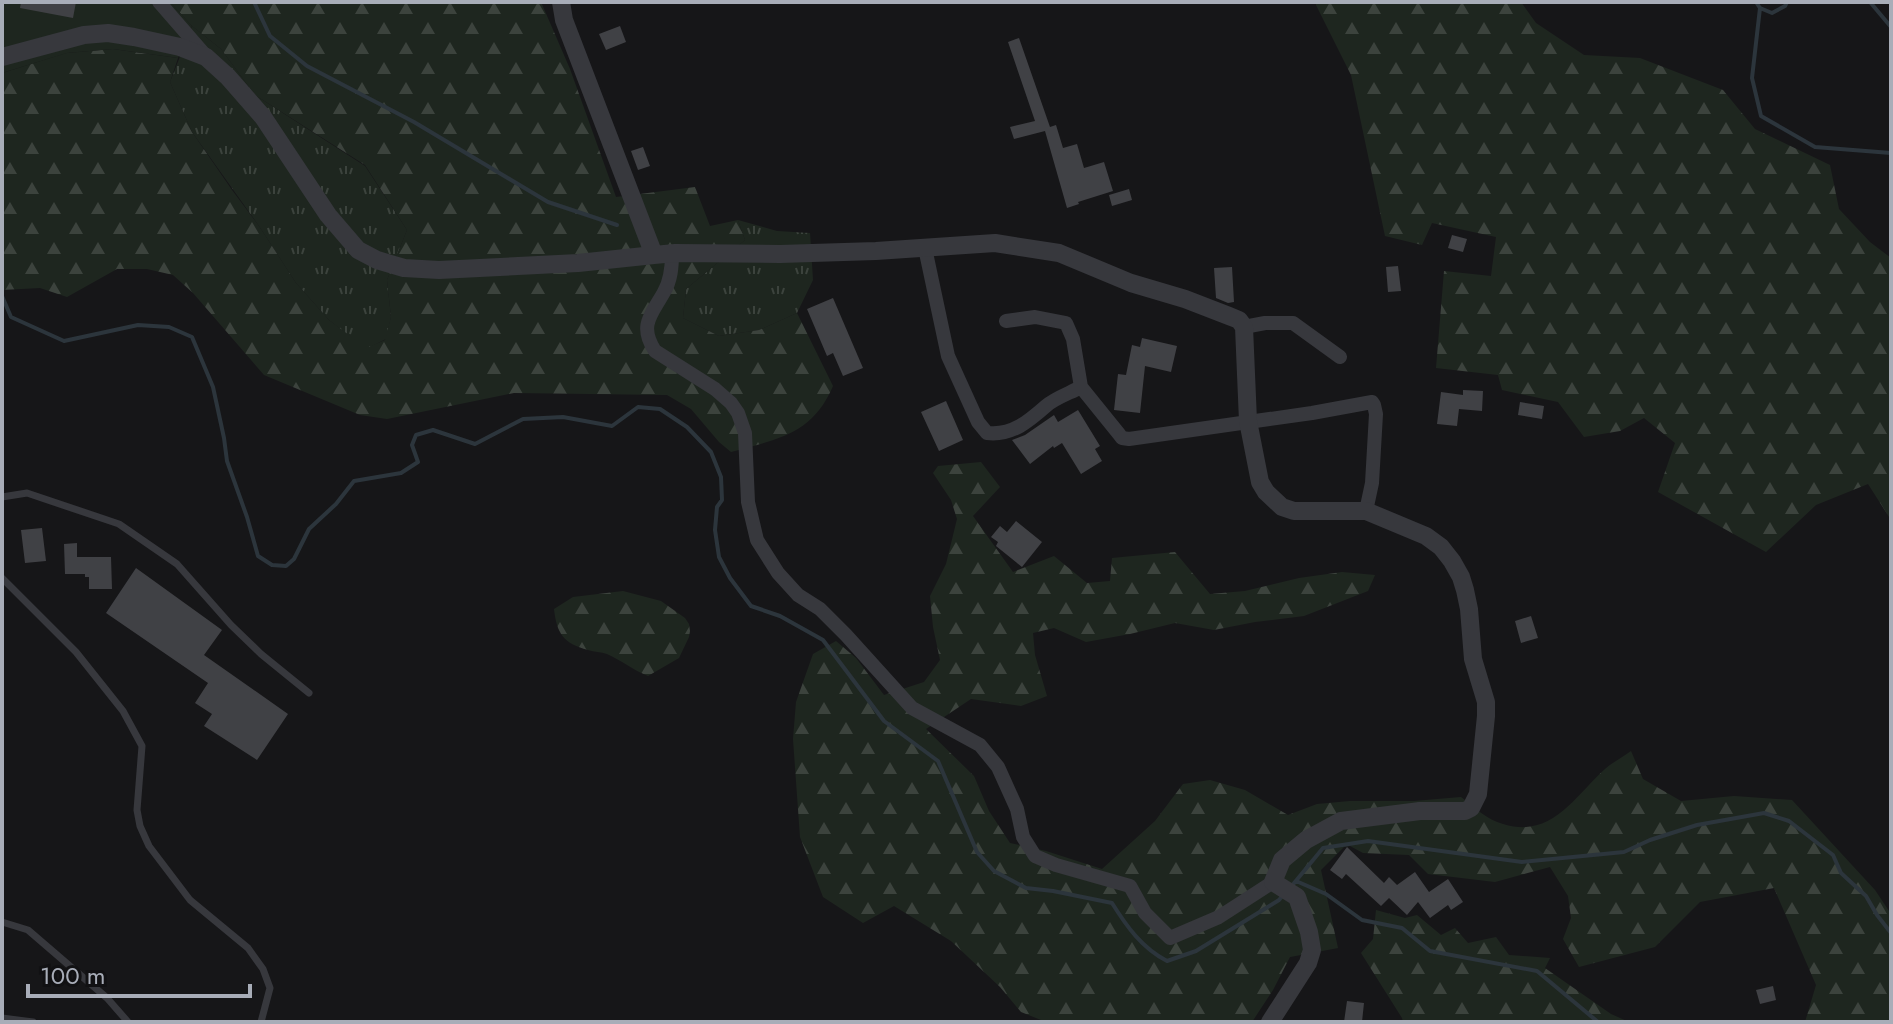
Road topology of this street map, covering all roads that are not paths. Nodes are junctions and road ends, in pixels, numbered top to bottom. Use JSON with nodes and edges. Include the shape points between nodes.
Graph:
{"nodes":[{"id":1,"x":159,"y":2,"type":"edge"},
{"id":2,"x":561,"y":2,"type":"edge"},
{"id":3,"x":2,"y":57,"type":"edge"},
{"id":4,"x":206,"y":57,"type":"junction"},
{"id":5,"x":925,"y":248,"type":"junction"},
{"id":6,"x":663,"y":254,"type":"junction"},
{"id":7,"x":1006,"y":321,"type":"dead end"},
{"id":8,"x":1244,"y":327,"type":"junction"},
{"id":9,"x":1340,"y":357,"type":"dead end"},
{"id":10,"x":1081,"y":387,"type":"junction"},
{"id":11,"x":1248,"y":421,"type":"junction"},
{"id":12,"x":2,"y":497,"type":"edge"},
{"id":13,"x":1366,"y":511,"type":"junction"},
{"id":14,"x":2,"y":578,"type":"edge"},
{"id":15,"x":309,"y":693,"type":"dead end"},
{"id":16,"x":1284,"y":889,"type":"junction"},
{"id":17,"x":2,"y":922,"type":"edge"},
{"id":18,"x":2,"y":1018,"type":"edge"},
{"id":19,"x":33,"y":1022,"type":"edge"},
{"id":20,"x":128,"y":1022,"type":"edge"},
{"id":21,"x":261,"y":1022,"type":"edge"},
{"id":22,"x":1270,"y":1022,"type":"edge"}],
"edges":[{"from":1,"to":4,"type":"street"},
{"from":2,"to":6,"type":"street"},
{"from":3,"to":4,"type":"street","via":[[108,33]]},
{"from":4,"to":6,"type":"street","via":[[263,117],[328,215],[358,250],[377,260],[439,270]]},
{"from":5,"to":6,"type":"street"},
{"from":5,"to":8,"type":"street","via":[[995,243],[1059,253],[1229,316]]},
{"from":5,"to":10,"type":"street","via":[[948,356],[987,433],[1024,426],[1047,404]]},
{"from":6,"to":16,"type":"street","via":[[672,271],[649,315],[650,343],[715,389],[738,413],[757,540],[798,595],[820,609],[912,708],[980,745],[998,767],[1035,856],[1130,886],[1145,913],[1170,938]]},
{"from":7,"to":10,"type":"street","via":[[1035,317],[1066,323]]},
{"from":8,"to":9,"type":"street","via":[[1293,323]]},
{"from":8,"to":11,"type":"street"},
{"from":10,"to":11,"type":"street","via":[[1122,438]]},
{"from":11,"to":13,"type":"street","via":[[1260,482],[1282,507]]},
{"from":11,"to":13,"type":"street","via":[[1372,402],[1376,414]]},
{"from":12,"to":15,"type":"lane","via":[[27,493],[119,524],[177,564],[231,625]]},
{"from":13,"to":16,"type":"street","via":[[1426,536],[1441,547],[1461,577],[1473,659],[1486,702],[1478,794],[1465,811],[1341,821],[1282,860]]},
{"from":14,"to":21,"type":"lane","via":[[76,652],[123,711],[142,746],[140,826],[190,900],[248,948],[263,969],[270,988]]},
{"from":16,"to":22,"type":"street","via":[[1309,932],[1312,950]]},
{"from":17,"to":20,"type":"lane","via":[[28,930]]},
{"from":18,"to":19,"type":"lane"}]}
